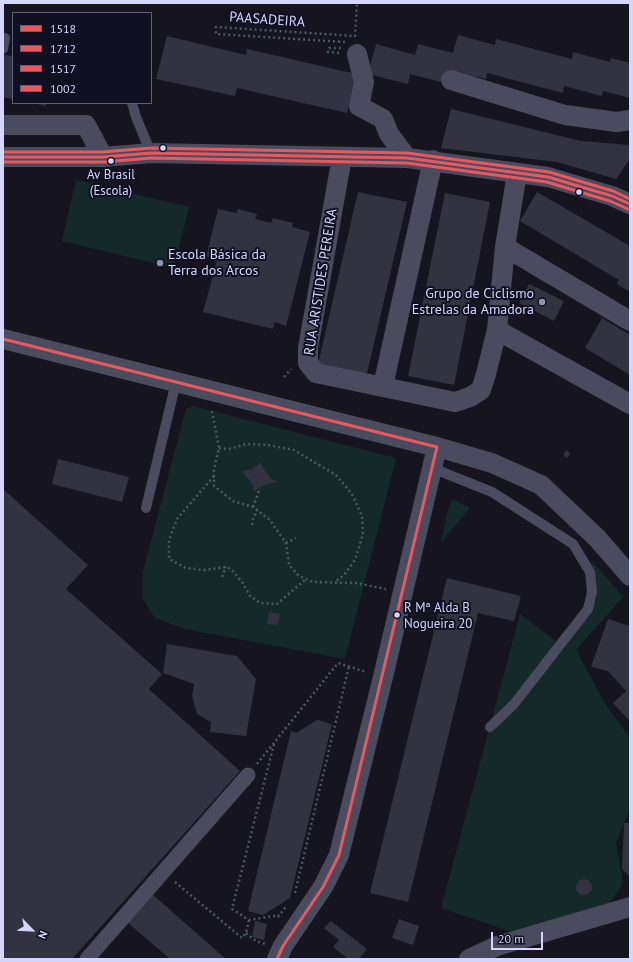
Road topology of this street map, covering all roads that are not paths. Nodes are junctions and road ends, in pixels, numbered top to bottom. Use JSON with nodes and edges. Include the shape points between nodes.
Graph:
{"nodes":[{"id":1,"x":7,"y":38,"type":"edge"},
{"id":2,"x":354,"y":48,"type":"road end"},
{"id":3,"x":3,"y":49,"type":"edge"},
{"id":4,"x":451,"y":80,"type":"dead end"},
{"id":5,"x":132,"y":104,"type":"edge"},
{"id":6,"x":630,"y":120,"type":"edge"},
{"id":7,"x":3,"y":125,"type":"edge"},
{"id":8,"x":151,"y":153,"type":"junction"},
{"id":9,"x":103,"y":157,"type":"junction"},
{"id":10,"x":342,"y":157,"type":"junction"},
{"id":11,"x":407,"y":158,"type":"junction"},
{"id":12,"x":4,"y":160,"type":"edge"},
{"id":13,"x":433,"y":160,"type":"junction"},
{"id":14,"x":517,"y":173,"type":"junction"},
{"id":15,"x":630,"y":204,"type":"edge"},
{"id":16,"x":505,"y":247,"type":"junction"},
{"id":17,"x":630,"y":322,"type":"edge"},
{"id":18,"x":497,"y":330,"type":"junction"},
{"id":19,"x":3,"y":339,"type":"edge"},
{"id":20,"x":176,"y":382,"type":"junction"},
{"id":21,"x":383,"y":386,"type":"junction"},
{"id":22,"x":630,"y":404,"type":"edge"},
{"id":23,"x":437,"y":447,"type":"junction"},
{"id":24,"x":432,"y":468,"type":"junction"},
{"id":25,"x":146,"y":508,"type":"dead end"},
{"id":26,"x":630,"y":576,"type":"edge"},
{"id":27,"x":490,"y":727,"type":"dead end"},
{"id":28,"x":248,"y":775,"type":"road end"},
{"id":29,"x":630,"y":907,"type":"edge"},
{"id":30,"x":269,"y":951,"type":"edge"},
{"id":31,"x":87,"y":959,"type":"edge"},
{"id":32,"x":469,"y":959,"type":"edge"}],
"edges":[{"from":1,"to":3,"type":"lane"},
{"from":2,"to":11,"type":"street","via":[[364,82],[359,106],[383,119],[389,134]]},
{"from":4,"to":6,"type":"street","via":[[565,115],[617,122]]},
{"from":5,"to":8,"type":"lane"},
{"from":7,"to":9,"type":"street","via":[[86,125]]},
{"from":8,"to":9,"type":"street"},
{"from":8,"to":10,"type":"street"},
{"from":9,"to":12,"type":"street"},
{"from":10,"to":11,"type":"street"},
{"from":10,"to":21,"type":"street","name":"RUA ARISTIDES PEREIRA","via":[[308,348],[308,363],[316,373]]},
{"from":11,"to":13,"type":"street"},
{"from":13,"to":14,"type":"street"},
{"from":13,"to":21,"type":"street"},
{"from":14,"to":15,"type":"street","via":[[548,177]]},
{"from":14,"to":16,"type":"street","name":"RUA ARISTIDES PEREIRA"},
{"from":16,"to":17,"type":"street"},
{"from":16,"to":18,"type":"street","name":"RUA ARISTIDES PEREIRA"},
{"from":18,"to":21,"type":"street","name":"RUA ARISTIDES PEREIRA","via":[[481,390],[470,397],[455,402]]},
{"from":18,"to":22,"type":"street"},
{"from":19,"to":20,"type":"street"},
{"from":20,"to":23,"type":"street"},
{"from":20,"to":25,"type":"lane"},
{"from":23,"to":24,"type":"street"},
{"from":23,"to":26,"type":"street","via":[[492,463],[541,485],[597,538]]},
{"from":24,"to":27,"type":"lane","via":[[492,492],[573,544],[590,572],[592,592],[588,609],[514,704]]},
{"from":24,"to":30,"type":"street","via":[[384,677],[339,855],[323,887],[283,946]]},
{"from":28,"to":31,"type":"street"},
{"from":29,"to":32,"type":"street","via":[[497,946]]}]}
